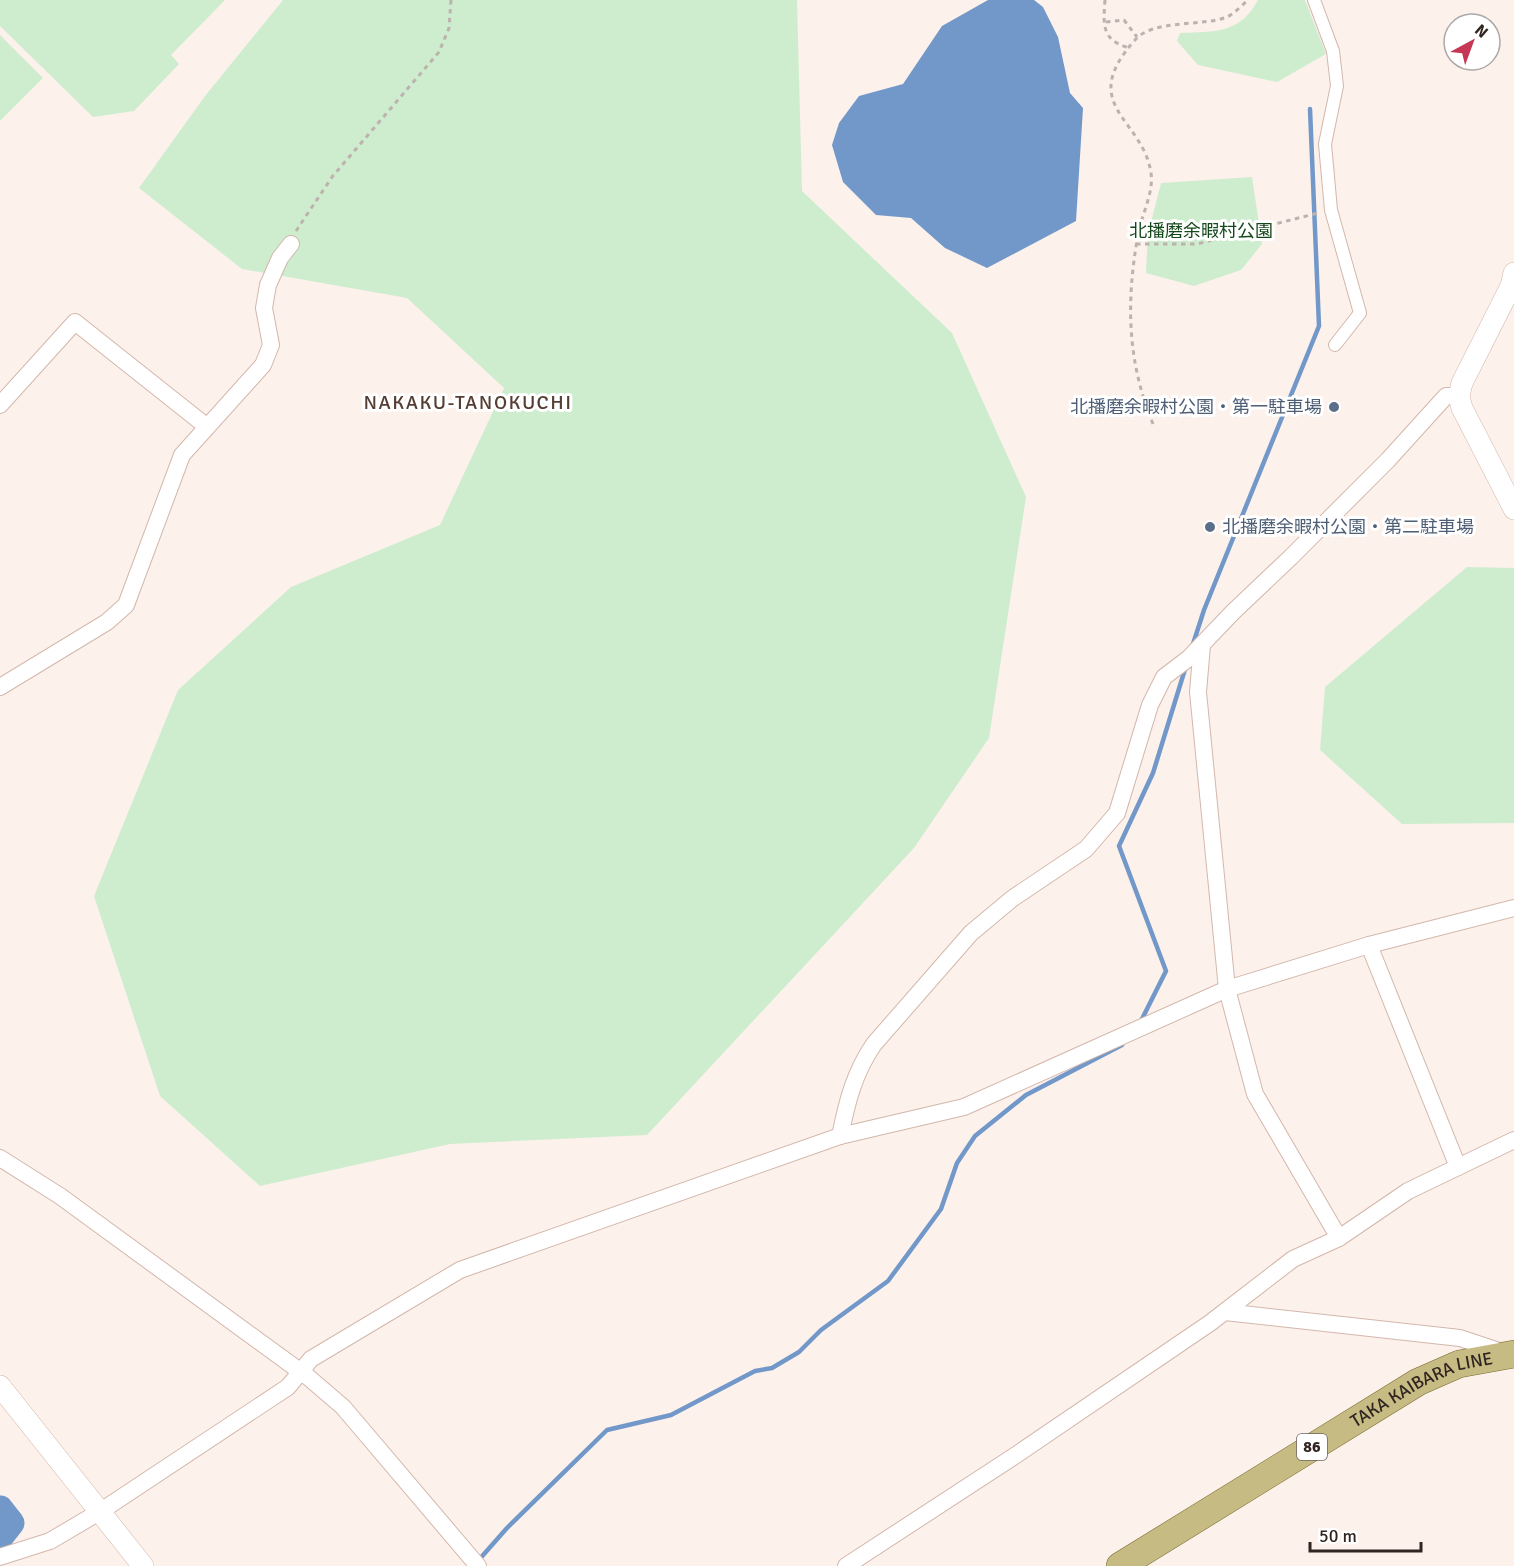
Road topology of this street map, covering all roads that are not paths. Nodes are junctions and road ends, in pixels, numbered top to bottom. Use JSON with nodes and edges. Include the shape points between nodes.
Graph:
{"nodes":[{"id":1,"x":1314,"y":0,"type":"edge"},
{"id":2,"x":291,"y":244,"type":"road end"},
{"id":3,"x":1514,"y":273,"type":"edge"},
{"id":4,"x":1335,"y":345,"type":"dead end"},
{"id":5,"x":1459,"y":396,"type":"junction"},
{"id":6,"x":0,"y":405,"type":"edge"},
{"id":7,"x":206,"y":426,"type":"junction"},
{"id":8,"x":1514,"y":509,"type":"edge"},
{"id":9,"x":1202,"y":645,"type":"junction"},
{"id":10,"x":0,"y":687,"type":"edge"},
{"id":11,"x":1514,"y":908,"type":"edge"},
{"id":12,"x":1369,"y":945,"type":"junction"},
{"id":13,"x":1227,"y":989,"type":"junction"},
{"id":14,"x":840,"y":1136,"type":"junction"},
{"id":15,"x":1514,"y":1140,"type":"edge"},
{"id":16,"x":0,"y":1158,"type":"edge"},
{"id":17,"x":1458,"y":1167,"type":"junction"},
{"id":18,"x":1339,"y":1238,"type":"junction"},
{"id":19,"x":1226,"y":1312,"type":"junction"},
{"id":20,"x":1510,"y":1354,"type":"edge"},
{"id":21,"x":300,"y":1372,"type":"junction"},
{"id":22,"x":0,"y":1386,"type":"edge"},
{"id":23,"x":100,"y":1511,"type":"junction"},
{"id":24,"x":11,"y":1559,"type":"edge"},
{"id":25,"x":143,"y":1566,"type":"edge"},
{"id":26,"x":478,"y":1566,"type":"edge"},
{"id":27,"x":846,"y":1566,"type":"edge"},
{"id":28,"x":1120,"y":1566,"type":"edge"}],
"edges":[{"from":1,"to":4,"type":"street","via":[[1333,51],[1337,86],[1324,144],[1331,210],[1360,313]]},
{"from":2,"to":7,"type":"street","via":[[268,285],[264,308],[271,345],[263,365]]},
{"from":3,"to":5,"type":"street"},
{"from":5,"to":8,"type":"street"},
{"from":5,"to":9,"type":"street","via":[[1446,396],[1388,460]]},
{"from":6,"to":7,"type":"street","via":[[75,322]]},
{"from":7,"to":10,"type":"street","via":[[182,455],[126,605],[107,622]]},
{"from":9,"to":13,"type":"street","via":[[1198,692]]},
{"from":9,"to":14,"type":"street","via":[[1164,677],[1150,705],[1117,813],[1086,849],[970,933],[874,1044],[860,1063],[850,1088]]},
{"from":11,"to":12,"type":"street"},
{"from":12,"to":13,"type":"street"},
{"from":12,"to":17,"type":"street"},
{"from":13,"to":14,"type":"street","via":[[964,1107]]},
{"from":13,"to":18,"type":"street","via":[[1255,1094]]},
{"from":14,"to":21,"type":"street","via":[[460,1270],[311,1359]]},
{"from":15,"to":17,"type":"street"},
{"from":16,"to":21,"type":"street","via":[[60,1196]]},
{"from":17,"to":18,"type":"street","via":[[1408,1191]]},
{"from":18,"to":19,"type":"street","via":[[1293,1259]]},
{"from":19,"to":20,"type":"street","via":[[1460,1338]]},
{"from":19,"to":27,"type":"street"},
{"from":20,"to":28,"type":"main road","name":"TAKA KAIBARA LINE","number":"86","via":[[1459,1364],[1418,1382]]},
{"from":21,"to":23,"type":"street","via":[[288,1388]]},
{"from":21,"to":26,"type":"street","via":[[343,1407]]},
{"from":22,"to":23,"type":"street"},
{"from":23,"to":24,"type":"street"},
{"from":23,"to":25,"type":"street"}]}
